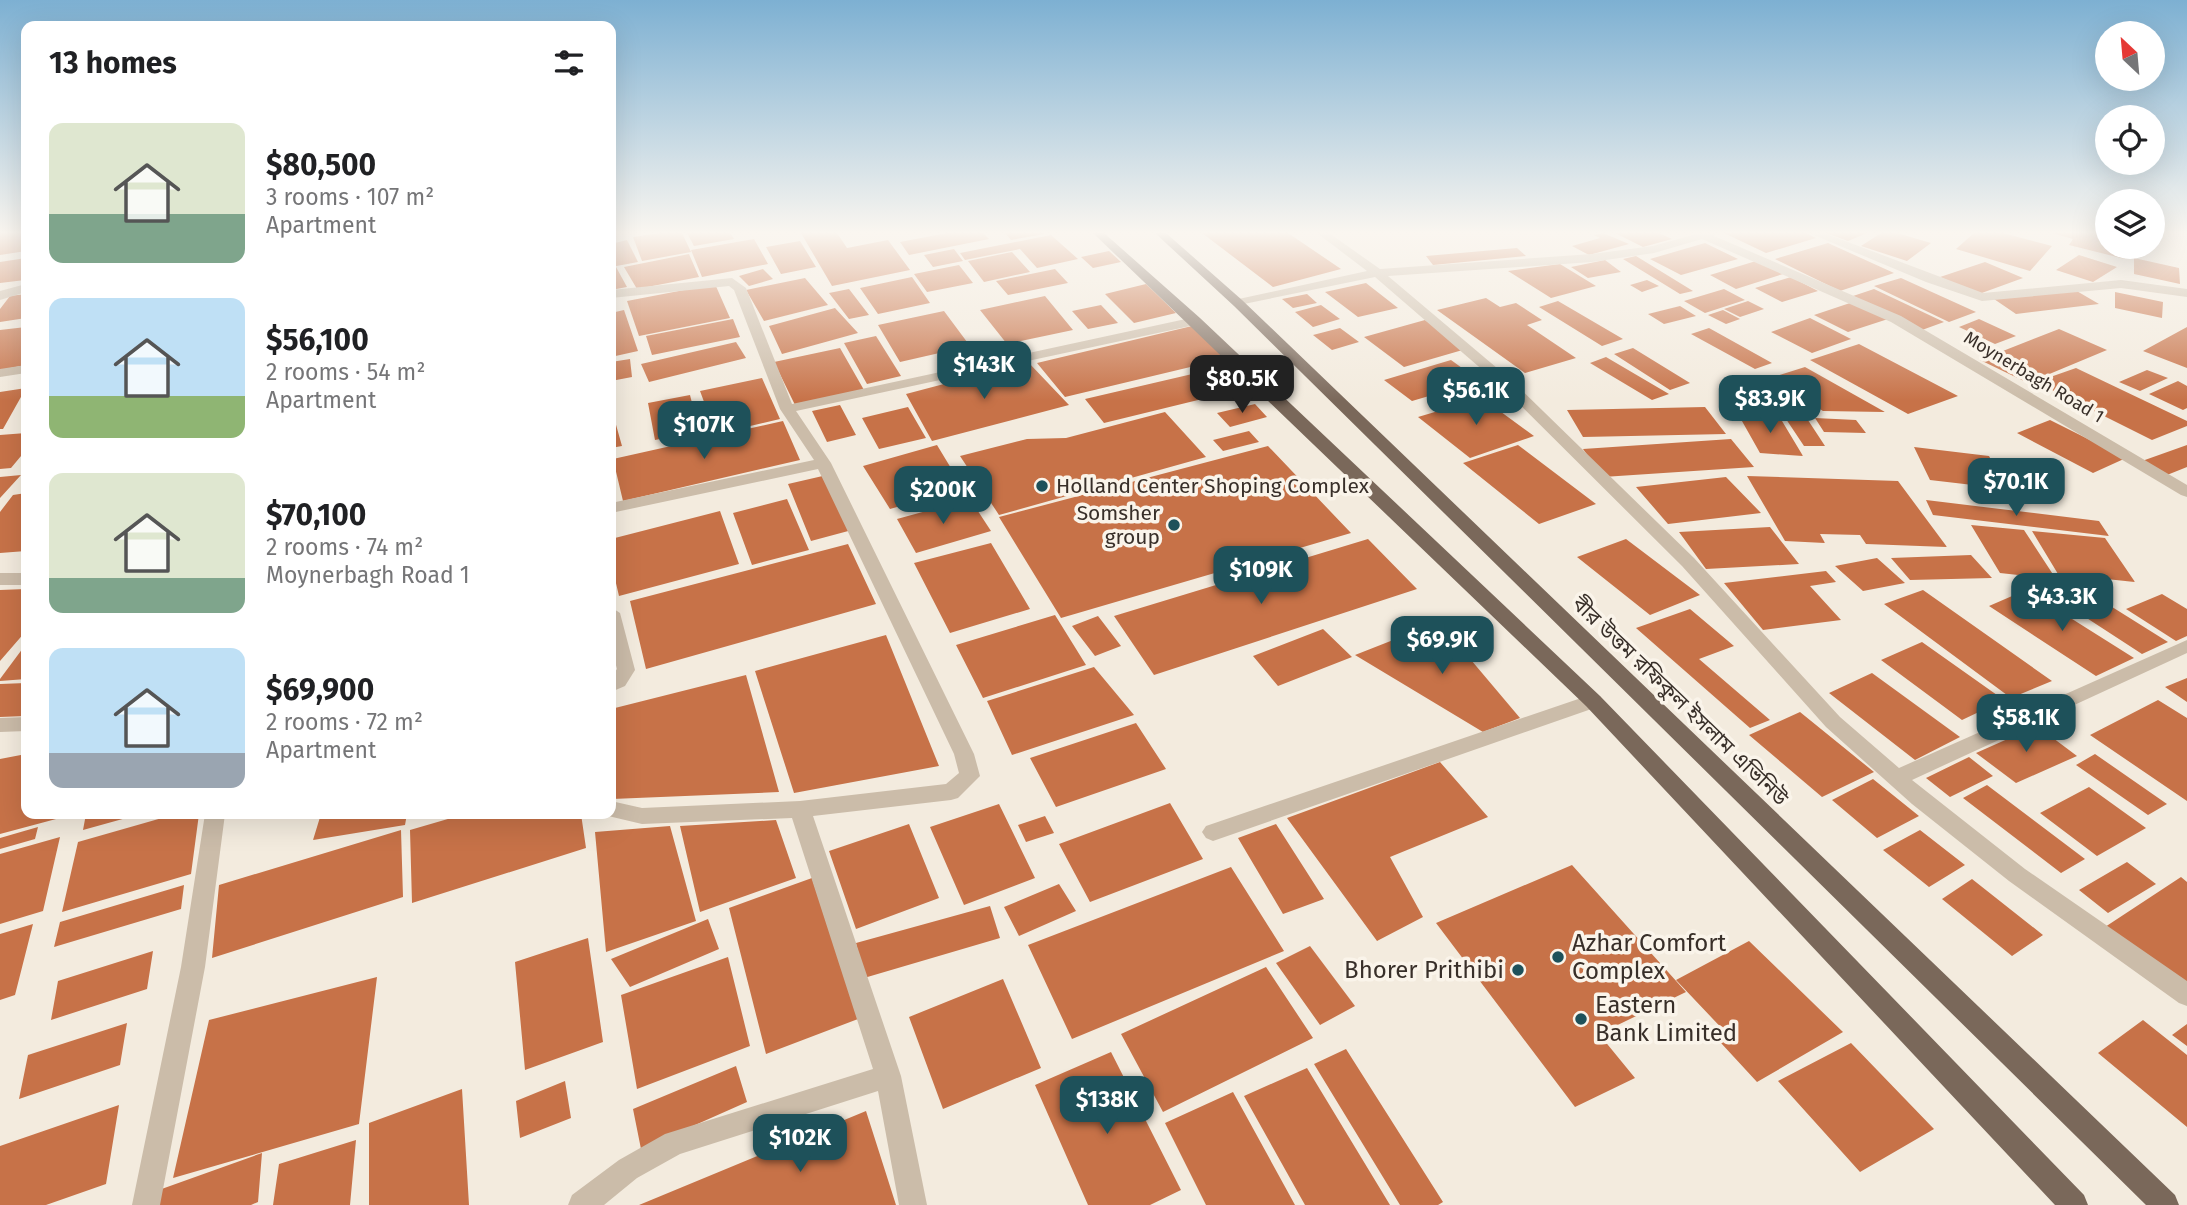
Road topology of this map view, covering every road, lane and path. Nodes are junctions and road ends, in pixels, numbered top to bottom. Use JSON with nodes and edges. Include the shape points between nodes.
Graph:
{"nodes":[{"id":1,"x":20,"y":289,"type":"edge"},
{"id":2,"x":659,"y":289,"type":"edge"},
{"id":3,"x":740,"y":289,"type":"edge"},
{"id":4,"x":1160,"y":289,"type":"edge"},
{"id":5,"x":1223,"y":289,"type":"edge"},
{"id":6,"x":1302,"y":289,"type":"edge"},
{"id":7,"x":1396,"y":289,"type":"edge"},
{"id":8,"x":1830,"y":289,"type":"edge"},
{"id":9,"x":1960,"y":289,"type":"edge"},
{"id":10,"x":2065,"y":289,"type":"edge"},
{"id":11,"x":2159,"y":289,"type":"edge"},
{"id":12,"x":2187,"y":293,"type":"edge"},
{"id":13,"x":616,"y":294,"type":"edge"},
{"id":14,"x":0,"y":296,"type":"edge"},
{"id":15,"x":1238,"y":303,"type":"junction"},
{"id":16,"x":1195,"y":321,"type":"junction"},
{"id":17,"x":21,"y":370,"type":"edge"},
{"id":18,"x":0,"y":373,"type":"edge"},
{"id":19,"x":787,"y":409,"type":"junction"},
{"id":20,"x":823,"y":463,"type":"junction"},
{"id":21,"x":2187,"y":492,"type":"edge"},
{"id":22,"x":616,"y":507,"type":"edge"},
{"id":23,"x":0,"y":579,"type":"edge"},
{"id":24,"x":21,"y":579,"type":"edge"},
{"id":25,"x":616,"y":632,"type":"edge"},
{"id":26,"x":2187,"y":646,"type":"edge"},
{"id":27,"x":616,"y":682,"type":"edge"},
{"id":28,"x":1592,"y":701,"type":"junction"},
{"id":29,"x":21,"y":724,"type":"edge"},
{"id":30,"x":0,"y":725,"type":"edge"},
{"id":31,"x":1897,"y":778,"type":"junction"},
{"id":32,"x":800,"y":808,"type":"junction"},
{"id":33,"x":616,"y":810,"type":"edge"},
{"id":34,"x":214,"y":819,"type":"edge"},
{"id":35,"x":1213,"y":832,"type":"dead end"},
{"id":36,"x":2187,"y":995,"type":"edge"},
{"id":37,"x":888,"y":1076,"type":"junction"},
{"id":38,"x":146,"y":1205,"type":"edge"},
{"id":39,"x":582,"y":1205,"type":"edge"},
{"id":40,"x":913,"y":1205,"type":"edge"},
{"id":41,"x":2074,"y":1205,"type":"edge"},
{"id":42,"x":2165,"y":1205,"type":"edge"}],
"edges":[{"from":1,"to":14,"type":"street"},
{"from":2,"to":13,"type":"street"},
{"from":3,"to":19,"type":"street"},
{"from":4,"to":16,"type":"main road"},
{"from":5,"to":15,"type":"main road","name":"বীর উত্তম রফিকুল ইসলাম এভিনিউ"},
{"from":6,"to":15,"type":"street"},
{"from":7,"to":31,"type":"street","via":[[1505,382],[1688,562],[1833,722]]},
{"from":8,"to":21,"type":"street","name":"Moynerbagh Road 1","via":[[1896,319]]},
{"from":9,"to":10,"type":"street","via":[[1982,297]]},
{"from":11,"to":12,"type":"street"},
{"from":15,"to":42,"type":"main road","name":"বীর উত্তম রফিকুল ইসলাম এভিনিউ"},
{"from":16,"to":19,"type":"street"},
{"from":16,"to":28,"type":"main road"},
{"from":17,"to":18,"type":"street"},
{"from":19,"to":20,"type":"street"},
{"from":20,"to":22,"type":"street"},
{"from":20,"to":32,"type":"street","via":[[964,754],[970,776],[951,792]]},
{"from":23,"to":24,"type":"street"},
{"from":25,"to":27,"type":"street","via":[[626,670]]},
{"from":26,"to":31,"type":"street"},
{"from":28,"to":35,"type":"street"},
{"from":28,"to":41,"type":"main road"},
{"from":29,"to":30,"type":"street"},
{"from":31,"to":36,"type":"street","via":[[2017,875]]},
{"from":32,"to":33,"type":"street","via":[[642,816]]},
{"from":32,"to":37,"type":"street"},
{"from":34,"to":38,"type":"street","via":[[193,967]]},
{"from":37,"to":39,"type":"street","via":[[674,1143],[628,1169]]},
{"from":37,"to":40,"type":"street"}]}
